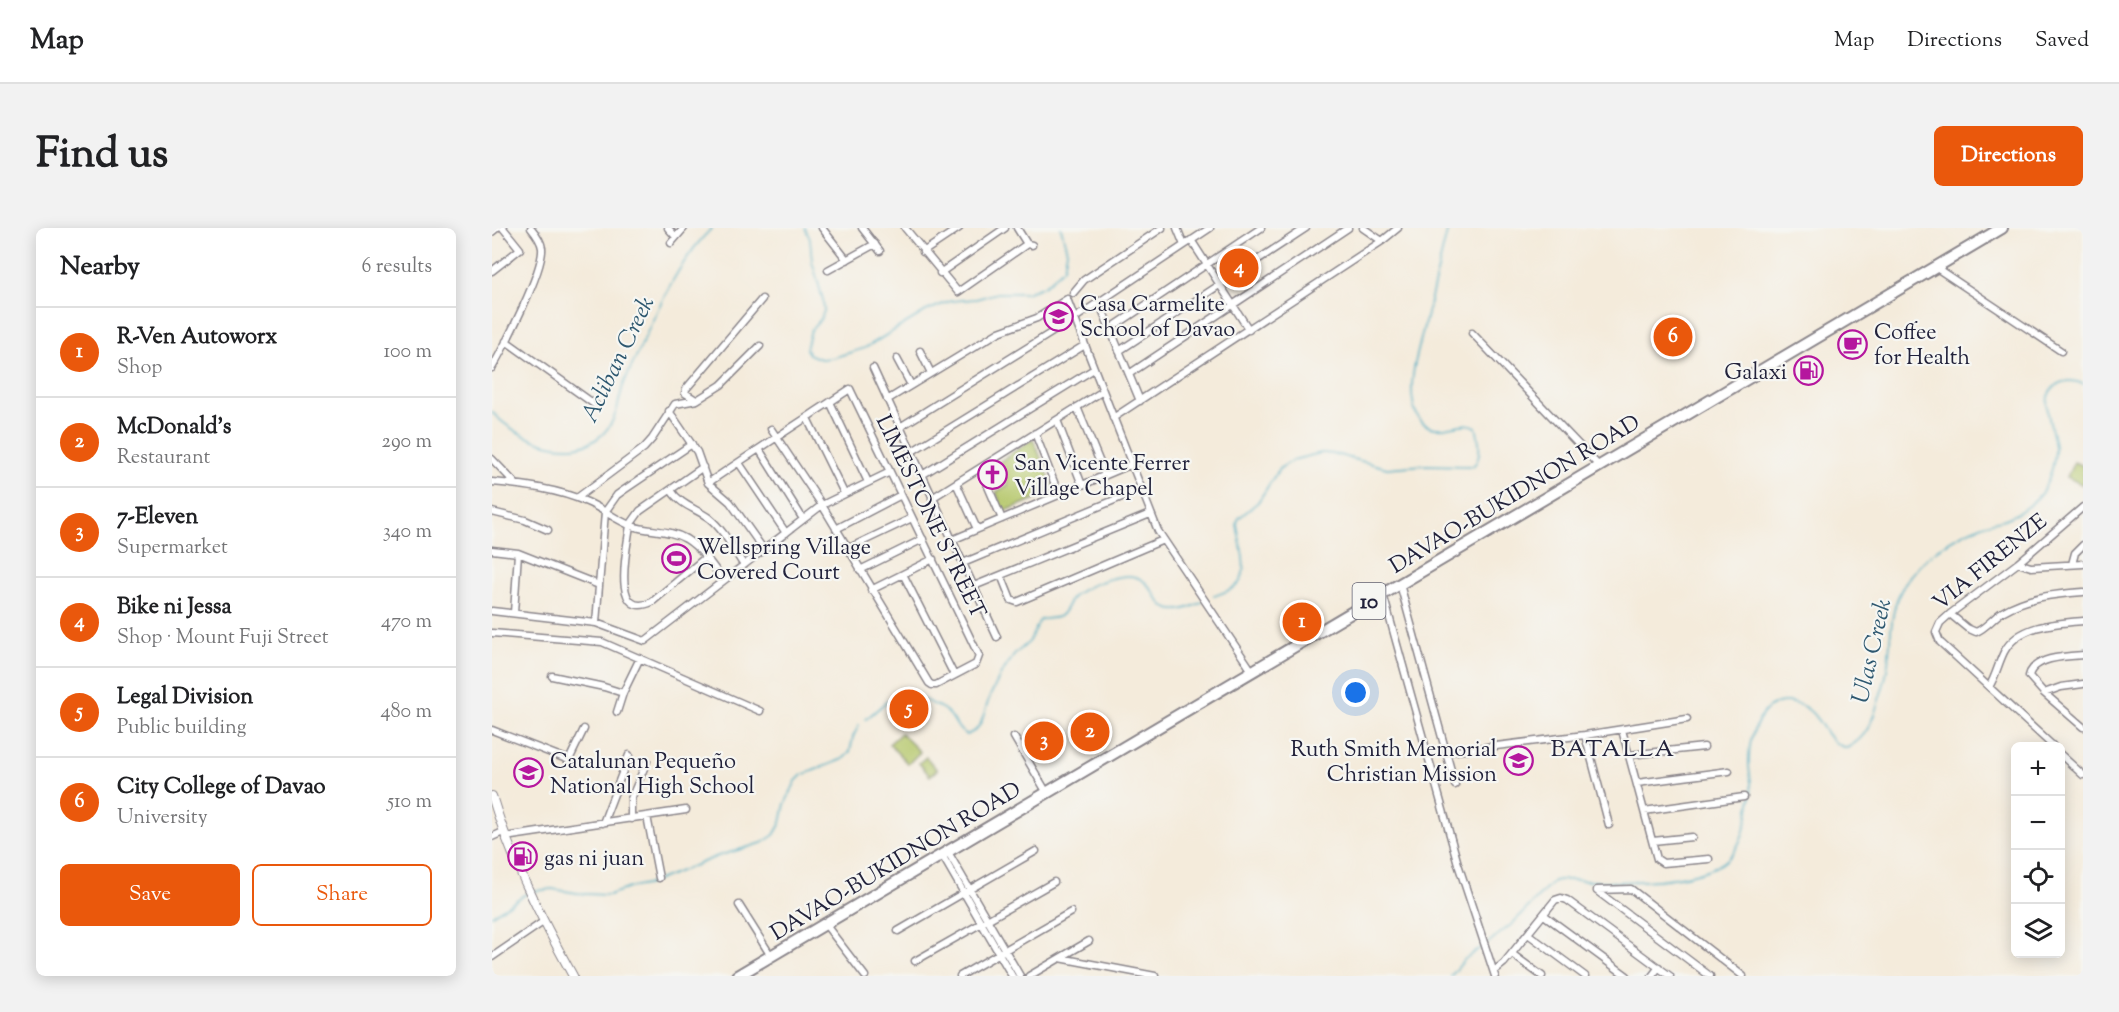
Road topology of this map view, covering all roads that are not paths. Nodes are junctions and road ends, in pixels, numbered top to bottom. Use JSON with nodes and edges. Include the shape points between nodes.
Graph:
{"nodes":[{"id":1,"x":497,"y":228,"type":"edge"},
{"id":2,"x":503,"y":228,"type":"edge"},
{"id":3,"x":531,"y":228,"type":"edge"},
{"id":4,"x":668,"y":228,"type":"edge"},
{"id":5,"x":684,"y":228,"type":"edge"},
{"id":6,"x":822,"y":228,"type":"edge"},
{"id":7,"x":862,"y":228,"type":"edge"},
{"id":8,"x":959,"y":228,"type":"edge"},
{"id":9,"x":1005,"y":228,"type":"edge"},
{"id":10,"x":1017,"y":228,"type":"edge"},
{"id":11,"x":1162,"y":228,"type":"edge"},
{"id":12,"x":1177,"y":228,"type":"edge"},
{"id":13,"x":1261,"y":228,"type":"edge"},
{"id":14,"x":1306,"y":228,"type":"edge"},
{"id":15,"x":1348,"y":228,"type":"edge"},
{"id":16,"x":1363,"y":228,"type":"edge"},
{"id":17,"x":1398,"y":228,"type":"edge"},
{"id":18,"x":2002,"y":228,"type":"edge"},
{"id":19,"x":909,"y":229,"type":"edge"},
{"id":20,"x":1207,"y":229,"type":"edge"},
{"id":21,"x":492,"y":232,"type":"edge"},
{"id":22,"x":1191,"y":240,"type":"junction"},
{"id":23,"x":1382,"y":241,"type":"junction"},
{"id":24,"x":875,"y":244,"type":"junction"},
{"id":25,"x":1184,"y":245,"type":"junction"},
{"id":26,"x":880,"y":251,"type":"dead end"},
{"id":27,"x":923,"y":252,"type":"junction"},
{"id":28,"x":847,"y":260,"type":"junction"},
{"id":29,"x":1207,"y":265,"type":"junction"},
{"id":30,"x":1935,"y":267,"type":"junction"},
{"id":31,"x":828,"y":270,"type":"dead end"},
{"id":32,"x":492,"y":271,"type":"edge"},
{"id":33,"x":940,"y":273,"type":"junction"},
{"id":34,"x":1220,"y":285,"type":"junction"},
{"id":35,"x":1073,"y":293,"type":"dead end"},
{"id":36,"x":762,"y":299,"type":"dead end"},
{"id":37,"x":1099,"y":302,"type":"junction"},
{"id":38,"x":1233,"y":306,"type":"junction"},
{"id":39,"x":1075,"y":318,"type":"junction"},
{"id":40,"x":1110,"y":328,"type":"junction"},
{"id":41,"x":1249,"y":330,"type":"junction"},
{"id":42,"x":1472,"y":333,"type":"dead end"},
{"id":43,"x":506,"y":341,"type":"junction"},
{"id":44,"x":1085,"y":345,"type":"junction"},
{"id":45,"x":760,"y":346,"type":"dead end"},
{"id":46,"x":920,"y":351,"type":"dead end"},
{"id":47,"x":1119,"y":351,"type":"junction"},
{"id":48,"x":2061,"y":351,"type":"dead end"},
{"id":49,"x":897,"y":358,"type":"dead end"},
{"id":50,"x":492,"y":368,"type":"edge"},
{"id":51,"x":873,"y":368,"type":"dead end"},
{"id":52,"x":1094,"y":369,"type":"junction"},
{"id":53,"x":931,"y":373,"type":"junction"},
{"id":54,"x":1129,"y":374,"type":"junction"},
{"id":55,"x":911,"y":385,"type":"junction"},
{"id":56,"x":1103,"y":391,"type":"junction"},
{"id":57,"x":697,"y":400,"type":"junction"},
{"id":58,"x":887,"y":400,"type":"junction"},
{"id":59,"x":1140,"y":401,"type":"junction"},
{"id":60,"x":830,"y":402,"type":"junction"},
{"id":61,"x":597,"y":406,"type":"dead end"},
{"id":62,"x":1077,"y":407,"type":"junction"},
{"id":63,"x":669,"y":411,"type":"junction"},
{"id":64,"x":807,"y":418,"type":"junction"},
{"id":65,"x":1113,"y":418,"type":"junction"},
{"id":66,"x":1057,"y":420,"type":"junction"},
{"id":67,"x":900,"y":427,"type":"junction"},
{"id":68,"x":771,"y":429,"type":"dead end"},
{"id":69,"x":1035,"y":434,"type":"junction"},
{"id":70,"x":777,"y":438,"type":"junction"},
{"id":71,"x":692,"y":444,"type":"junction"},
{"id":72,"x":759,"y":449,"type":"junction"},
{"id":73,"x":912,"y":452,"type":"junction"},
{"id":74,"x":492,"y":459,"type":"edge"},
{"id":75,"x":739,"y":463,"type":"junction"},
{"id":76,"x":1132,"y":464,"type":"junction"},
{"id":77,"x":1599,"y":466,"type":"junction"},
{"id":78,"x":703,"y":467,"type":"junction"},
{"id":79,"x":980,"y":468,"type":"junction"},
{"id":80,"x":890,"y":472,"type":"junction"},
{"id":81,"x":922,"y":475,"type":"junction"},
{"id":82,"x":1105,"y":476,"type":"junction"},
{"id":83,"x":492,"y":482,"type":"edge"},
{"id":84,"x":868,"y":482,"type":"junction"},
{"id":85,"x":708,"y":483,"type":"junction"},
{"id":86,"x":956,"y":483,"type":"junction"},
{"id":87,"x":516,"y":484,"type":"junction"},
{"id":88,"x":1082,"y":485,"type":"junction"},
{"id":89,"x":1141,"y":489,"type":"junction"},
{"id":90,"x":671,"y":490,"type":"junction"},
{"id":91,"x":844,"y":493,"type":"junction"},
{"id":92,"x":901,"y":495,"type":"junction"},
{"id":93,"x":1059,"y":495,"type":"junction"},
{"id":94,"x":578,"y":498,"type":"junction"},
{"id":95,"x":932,"y":498,"type":"junction"},
{"id":96,"x":822,"y":505,"type":"junction"},
{"id":97,"x":2083,"y":507,"type":"edge"},
{"id":98,"x":492,"y":512,"type":"edge"},
{"id":99,"x":605,"y":512,"type":"junction"},
{"id":100,"x":1150,"y":514,"type":"junction"},
{"id":101,"x":912,"y":518,"type":"junction"},
{"id":102,"x":803,"y":519,"type":"junction"},
{"id":103,"x":1002,"y":519,"type":"junction"},
{"id":104,"x":630,"y":525,"type":"junction"},
{"id":105,"x":836,"y":529,"type":"junction"},
{"id":106,"x":977,"y":529,"type":"junction"},
{"id":107,"x":548,"y":530,"type":"dead end"},
{"id":108,"x":786,"y":533,"type":"junction"},
{"id":109,"x":923,"y":539,"type":"junction"},
{"id":110,"x":952,"y":540,"type":"junction"},
{"id":111,"x":1163,"y":540,"type":"junction"},
{"id":112,"x":2083,"y":545,"type":"edge"},
{"id":113,"x":847,"y":549,"type":"junction"},
{"id":114,"x":492,"y":550,"type":"edge"},
{"id":115,"x":764,"y":550,"type":"junction"},
{"id":116,"x":518,"y":553,"type":"junction"},
{"id":117,"x":706,"y":557,"type":"junction"},
{"id":118,"x":933,"y":559,"type":"junction"},
{"id":119,"x":2018,"y":562,"type":"junction"},
{"id":120,"x":963,"y":563,"type":"junction"},
{"id":121,"x":743,"y":564,"type":"junction"},
{"id":122,"x":2072,"y":564,"type":"junction"},
{"id":123,"x":2083,"y":564,"type":"edge"},
{"id":124,"x":860,"y":570,"type":"junction"},
{"id":125,"x":903,"y":574,"type":"junction"},
{"id":126,"x":1001,"y":575,"type":"junction"},
{"id":127,"x":723,"y":580,"type":"junction"},
{"id":128,"x":1400,"y":583,"type":"junction"},
{"id":129,"x":599,"y":585,"type":"junction"},
{"id":130,"x":974,"y":586,"type":"junction"},
{"id":131,"x":871,"y":590,"type":"junction"},
{"id":132,"x":2083,"y":592,"type":"edge"},
{"id":133,"x":1383,"y":593,"type":"junction"},
{"id":134,"x":492,"y":611,"type":"edge"},
{"id":135,"x":514,"y":613,"type":"junction"},
{"id":136,"x":1950,"y":614,"type":"junction"},
{"id":137,"x":2083,"y":621,"type":"edge"},
{"id":138,"x":596,"y":622,"type":"junction"},
{"id":139,"x":492,"y":633,"type":"edge"},
{"id":140,"x":997,"y":637,"type":"dead end"},
{"id":141,"x":2083,"y":655,"type":"edge"},
{"id":142,"x":640,"y":658,"type":"junction"},
{"id":143,"x":1252,"y":671,"type":"junction"},
{"id":144,"x":954,"y":675,"type":"junction"},
{"id":145,"x":552,"y":676,"type":"dead end"},
{"id":146,"x":2083,"y":684,"type":"edge"},
{"id":147,"x":1989,"y":687,"type":"junction"},
{"id":148,"x":623,"y":693,"type":"junction"},
{"id":149,"x":2044,"y":693,"type":"junction"},
{"id":150,"x":760,"y":711,"type":"dead end"},
{"id":151,"x":617,"y":712,"type":"dead end"},
{"id":152,"x":1687,"y":719,"type":"dead end"},
{"id":153,"x":2083,"y":727,"type":"edge"},
{"id":154,"x":584,"y":729,"type":"dead end"},
{"id":155,"x":492,"y":730,"type":"edge"},
{"id":156,"x":1622,"y":730,"type":"junction"},
{"id":157,"x":1585,"y":735,"type":"junction"},
{"id":158,"x":1014,"y":737,"type":"dead end"},
{"id":159,"x":2048,"y":742,"type":"edge"},
{"id":160,"x":1704,"y":747,"type":"dead end"},
{"id":161,"x":1447,"y":752,"type":"junction"},
{"id":162,"x":629,"y":754,"type":"dead end"},
{"id":163,"x":1629,"y":755,"type":"junction"},
{"id":164,"x":2065,"y":758,"type":"edge"},
{"id":165,"x":647,"y":761,"type":"dead end"},
{"id":166,"x":1729,"y":771,"type":"dead end"},
{"id":167,"x":2082,"y":773,"type":"edge"},
{"id":168,"x":1637,"y":783,"type":"junction"},
{"id":169,"x":1455,"y":785,"type":"dead end"},
{"id":170,"x":1047,"y":793,"type":"junction"},
{"id":171,"x":492,"y":796,"type":"edge"},
{"id":172,"x":1744,"y":797,"type":"dead end"},
{"id":173,"x":686,"y":810,"type":"dead end"},
{"id":174,"x":1644,"y":811,"type":"junction"},
{"id":175,"x":646,"y":816,"type":"junction"},
{"id":176,"x":631,"y":819,"type":"junction"},
{"id":177,"x":603,"y":823,"type":"junction"},
{"id":178,"x":1609,"y":825,"type":"dead end"},
{"id":179,"x":504,"y":835,"type":"junction"},
{"id":180,"x":492,"y":837,"type":"edge"},
{"id":181,"x":1692,"y":837,"type":"dead end"},
{"id":182,"x":1653,"y":841,"type":"junction"},
{"id":183,"x":1036,"y":851,"type":"dead end"},
{"id":184,"x":945,"y":853,"type":"junction"},
{"id":185,"x":1709,"y":859,"type":"dead end"},
{"id":186,"x":659,"y":878,"type":"dead end"},
{"id":187,"x":1054,"y":882,"type":"dead end"},
{"id":188,"x":967,"y":891,"type":"junction"},
{"id":189,"x":739,"y":905,"type":"dead end"},
{"id":190,"x":1071,"y":912,"type":"dead end"},
{"id":191,"x":1544,"y":915,"type":"junction"},
{"id":192,"x":984,"y":921,"type":"junction"},
{"id":193,"x":543,"y":922,"type":"junction"},
{"id":194,"x":825,"y":924,"type":"junction"},
{"id":195,"x":898,"y":931,"type":"dead end"},
{"id":196,"x":1528,"y":934,"type":"junction"},
{"id":197,"x":1089,"y":941,"type":"dead end"},
{"id":198,"x":1002,"y":952,"type":"junction"},
{"id":199,"x":1512,"y":954,"type":"junction"},
{"id":200,"x":771,"y":956,"type":"junction"},
{"id":201,"x":492,"y":957,"type":"edge"},
{"id":202,"x":1060,"y":958,"type":"junction"},
{"id":203,"x":915,"y":960,"type":"dead end"},
{"id":204,"x":1659,"y":967,"type":"junction"},
{"id":205,"x":1118,"y":968,"type":"junction"},
{"id":206,"x":1494,"y":974,"type":"edge"},
{"id":207,"x":573,"y":976,"type":"edge"},
{"id":208,"x":737,"y":976,"type":"edge"},
{"id":209,"x":865,"y":976,"type":"edge"},
{"id":210,"x":960,"y":976,"type":"edge"},
{"id":211,"x":1012,"y":976,"type":"edge"},
{"id":212,"x":1020,"y":976,"type":"edge"},
{"id":213,"x":1029,"y":976,"type":"edge"},
{"id":214,"x":1115,"y":976,"type":"edge"},
{"id":215,"x":1155,"y":976,"type":"edge"},
{"id":216,"x":1542,"y":976,"type":"edge"},
{"id":217,"x":1585,"y":976,"type":"edge"},
{"id":218,"x":1627,"y":976,"type":"edge"},
{"id":219,"x":1652,"y":976,"type":"edge"},
{"id":220,"x":1670,"y":976,"type":"edge"},
{"id":221,"x":1710,"y":976,"type":"edge"},
{"id":222,"x":1743,"y":976,"type":"edge"}],
"edges":[{"from":1,"to":21,"type":"street"},
{"from":2,"to":32,"type":"street","via":[[520,249]]},
{"from":3,"to":43,"type":"street","via":[[542,246],[542,255]]},
{"from":4,"to":5,"type":"street","via":[[673,240]]},
{"from":6,"to":28,"type":"street"},
{"from":7,"to":24,"type":"street"},
{"from":8,"to":27,"type":"street"},
{"from":9,"to":33,"type":"street"},
{"from":10,"to":33,"type":"street","via":[[1030,244],[958,292]]},
{"from":11,"to":35,"type":"street","via":[[1084,280]]},
{"from":12,"to":25,"type":"street"},
{"from":13,"to":29,"type":"street"},
{"from":14,"to":34,"type":"street"},
{"from":15,"to":38,"type":"street"},
{"from":16,"to":23,"type":"street"},
{"from":17,"to":23,"type":"street"},
{"from":18,"to":30,"type":"highway","name":"DAVAO-BUKIDNON ROAD","number":"10"},
{"from":19,"to":27,"type":"street"},
{"from":20,"to":22,"type":"street"},
{"from":22,"to":25,"type":"street"},
{"from":22,"to":29,"type":"street"},
{"from":23,"to":41,"type":"street"},
{"from":24,"to":26,"type":"street"},
{"from":24,"to":28,"type":"street"},
{"from":25,"to":37,"type":"street"},
{"from":27,"to":33,"type":"street"},
{"from":28,"to":31,"type":"street"},
{"from":29,"to":34,"type":"street"},
{"from":29,"to":40,"type":"street"},
{"from":30,"to":48,"type":"street"},
{"from":30,"to":77,"type":"highway","name":"DAVAO-BUKIDNON ROAD","number":"10"},
{"from":34,"to":38,"type":"street"},
{"from":34,"to":47,"type":"street"},
{"from":36,"to":57,"type":"street","via":[[686,389],[685,393]]},
{"from":37,"to":39,"type":"street"},
{"from":37,"to":40,"type":"street"},
{"from":38,"to":41,"type":"street"},
{"from":38,"to":54,"type":"street"},
{"from":39,"to":44,"type":"street"},
{"from":39,"to":53,"type":"street","via":[[1067,299],[1030,322],[999,332]]},
{"from":39,"to":67,"type":"street"},
{"from":40,"to":47,"type":"street"},
{"from":41,"to":59,"type":"street"},
{"from":42,"to":77,"type":"street"},
{"from":43,"to":50,"type":"street"},
{"from":43,"to":61,"type":"street"},
{"from":44,"to":52,"type":"street"},
{"from":44,"to":73,"type":"street"},
{"from":45,"to":57,"type":"street","via":[[721,385]]},
{"from":46,"to":53,"type":"street"},
{"from":47,"to":54,"type":"street"},
{"from":49,"to":55,"type":"street"},
{"from":51,"to":58,"type":"street"},
{"from":52,"to":56,"type":"street"},
{"from":52,"to":81,"type":"street"},
{"from":53,"to":55,"type":"street"},
{"from":54,"to":59,"type":"street"},
{"from":55,"to":58,"type":"street"},
{"from":56,"to":62,"type":"street"},
{"from":56,"to":65,"type":"street"},
{"from":57,"to":63,"type":"street","via":[[675,404]]},
{"from":58,"to":67,"type":"street"},
{"from":59,"to":65,"type":"street"},
{"from":60,"to":64,"type":"street"},
{"from":60,"to":80,"type":"street","name":"LIMESTONE STREET","via":[[850,389]]},
{"from":60,"to":84,"type":"street"},
{"from":62,"to":66,"type":"street"},
{"from":62,"to":82,"type":"street"},
{"from":63,"to":71,"type":"street"},
{"from":63,"to":94,"type":"street","via":[[644,448]]},
{"from":64,"to":70,"type":"street"},
{"from":64,"to":91,"type":"street"},
{"from":65,"to":76,"type":"street"},
{"from":66,"to":69,"type":"street"},
{"from":66,"to":88,"type":"street"},
{"from":67,"to":73,"type":"street"},
{"from":68,"to":70,"type":"street"},
{"from":69,"to":79,"type":"street"},
{"from":69,"to":93,"type":"street"},
{"from":70,"to":72,"type":"street"},
{"from":70,"to":96,"type":"street"},
{"from":71,"to":78,"type":"street"},
{"from":71,"to":99,"type":"street","via":[[617,495]]},
{"from":72,"to":75,"type":"street"},
{"from":72,"to":102,"type":"street"},
{"from":73,"to":81,"type":"street"},
{"from":74,"to":87,"type":"street"},
{"from":75,"to":85,"type":"street"},
{"from":75,"to":108,"type":"street"},
{"from":76,"to":82,"type":"street"},
{"from":76,"to":89,"type":"street"},
{"from":77,"to":128,"type":"highway","name":"DAVAO-BUKIDNON ROAD","number":"10"},
{"from":78,"to":85,"type":"street"},
{"from":78,"to":90,"type":"street"},
{"from":79,"to":86,"type":"street"},
{"from":79,"to":103,"type":"street"},
{"from":80,"to":84,"type":"street"},
{"from":80,"to":92,"type":"street","name":"LIMESTONE STREET"},
{"from":81,"to":95,"type":"street"},
{"from":82,"to":88,"type":"street"},
{"from":83,"to":87,"type":"street"},
{"from":84,"to":91,"type":"street"},
{"from":85,"to":115,"type":"street","via":[[730,502]]},
{"from":86,"to":95,"type":"street"},
{"from":86,"to":106,"type":"street"},
{"from":87,"to":94,"type":"street"},
{"from":88,"to":93,"type":"street"},
{"from":89,"to":100,"type":"street"},
{"from":89,"to":120,"type":"street"},
{"from":90,"to":104,"type":"street","via":[[640,511]]},
{"from":90,"to":121,"type":"street","via":[[681,502],[716,525]]},
{"from":91,"to":96,"type":"street"},
{"from":92,"to":101,"type":"street","name":"LIMESTONE STREET"},
{"from":92,"to":105,"type":"street"},
{"from":93,"to":103,"type":"street"},
{"from":94,"to":99,"type":"street"},
{"from":95,"to":110,"type":"street"},
{"from":96,"to":102,"type":"street"},
{"from":96,"to":105,"type":"street"},
{"from":97,"to":119,"type":"street","name":"VIA FIRENZE"},
{"from":98,"to":107,"type":"street"},
{"from":99,"to":104,"type":"street"},
{"from":99,"to":129,"type":"street"},
{"from":100,"to":111,"type":"street"},
{"from":100,"to":126,"type":"street"},
{"from":101,"to":109,"type":"street","name":"LIMESTONE STREET"},
{"from":101,"to":113,"type":"street"},
{"from":102,"to":108,"type":"street"},
{"from":103,"to":106,"type":"street"},
{"from":104,"to":117,"type":"street","via":[[681,536]]},
{"from":104,"to":117,"type":"street","via":[[623,586],[629,600],[638,604],[652,602]]},
{"from":105,"to":113,"type":"street"},
{"from":106,"to":110,"type":"street"},
{"from":108,"to":115,"type":"street"},
{"from":109,"to":118,"type":"street","name":"LIMESTONE STREET"},
{"from":109,"to":124,"type":"street"},
{"from":110,"to":120,"type":"street"},
{"from":111,"to":126,"type":"street","via":[[1015,602]]},
{"from":111,"to":143,"type":"street"},
{"from":112,"to":122,"type":"street"},
{"from":113,"to":124,"type":"street"},
{"from":114,"to":116,"type":"street"},
{"from":115,"to":121,"type":"street"},
{"from":116,"to":129,"type":"street"},
{"from":116,"to":135,"type":"street"},
{"from":117,"to":127,"type":"street"},
{"from":118,"to":125,"type":"street"},
{"from":118,"to":144,"type":"street","name":"LIMESTONE STREET","via":[[979,656],[976,664]]},
{"from":119,"to":122,"type":"street","via":[[2031,567]]},
{"from":119,"to":136,"type":"street","name":"VIA FIRENZE"},
{"from":120,"to":130,"type":"street"},
{"from":121,"to":127,"type":"street"},
{"from":122,"to":123,"type":"street"},
{"from":124,"to":131,"type":"street"},
{"from":125,"to":131,"type":"street"},
{"from":125,"to":144,"type":"street"},
{"from":126,"to":130,"type":"street"},
{"from":127,"to":138,"type":"street","via":[[645,641]]},
{"from":128,"to":133,"type":"highway","name":"DAVAO-BUKIDNON ROAD","number":"10"},
{"from":128,"to":161,"type":"street"},
{"from":129,"to":138,"type":"street"},
{"from":130,"to":140,"type":"street"},
{"from":131,"to":144,"type":"street","via":[[928,683],[932,685]]},
{"from":132,"to":136,"type":"street","via":[[2022,603],[1998,614],[1976,632]]},
{"from":133,"to":143,"type":"highway","name":"DAVAO-BUKIDNON ROAD","number":"10"},
{"from":133,"to":206,"type":"street","via":[[1458,864]]},
{"from":134,"to":135,"type":"street"},
{"from":135,"to":138,"type":"street"},
{"from":136,"to":147,"type":"street","name":"VIA FIRENZE","via":[[1937,627],[1937,639]]},
{"from":137,"to":147,"type":"street","via":[[2043,626],[2016,638],[2005,651]]},
{"from":139,"to":142,"type":"street","via":[[602,642]]},
{"from":141,"to":149,"type":"street","via":[[2033,667],[2030,680]]},
{"from":142,"to":148,"type":"street"},
{"from":142,"to":150,"type":"street"},
{"from":143,"to":170,"type":"highway","name":"DAVAO-BUKIDNON ROAD","number":"10"},
{"from":145,"to":148,"type":"street"},
{"from":146,"to":149,"type":"street"},
{"from":147,"to":159,"type":"street","name":"VIA FIRENZE"},
{"from":148,"to":151,"type":"street"},
{"from":149,"to":153,"type":"street"},
{"from":152,"to":156,"type":"street"},
{"from":154,"to":155,"type":"street","via":[[568,760]]},
{"from":156,"to":157,"type":"street"},
{"from":156,"to":163,"type":"street"},
{"from":157,"to":161,"type":"street"},
{"from":157,"to":178,"type":"street"},
{"from":158,"to":170,"type":"street"},
{"from":160,"to":163,"type":"street"},
{"from":161,"to":169,"type":"street"},
{"from":162,"to":177,"type":"street"},
{"from":163,"to":168,"type":"street"},
{"from":164,"to":167,"type":"street"},
{"from":165,"to":176,"type":"street","via":[[631,799]]},
{"from":166,"to":168,"type":"street"},
{"from":168,"to":174,"type":"street"},
{"from":170,"to":184,"type":"highway","name":"DAVAO-BUKIDNON ROAD","number":"10"},
{"from":171,"to":179,"type":"street"},
{"from":172,"to":174,"type":"street"},
{"from":173,"to":175,"type":"street"},
{"from":174,"to":182,"type":"street"},
{"from":175,"to":176,"type":"street"},
{"from":175,"to":186,"type":"street"},
{"from":176,"to":177,"type":"street"},
{"from":177,"to":179,"type":"street"},
{"from":179,"to":180,"type":"street"},
{"from":179,"to":193,"type":"street"},
{"from":181,"to":182,"type":"street"},
{"from":182,"to":185,"type":"street","via":[[1659,862]]},
{"from":183,"to":188,"type":"street"},
{"from":184,"to":188,"type":"street"},
{"from":184,"to":194,"type":"highway","name":"DAVAO-BUKIDNON ROAD","number":"10"},
{"from":187,"to":192,"type":"street"},
{"from":188,"to":192,"type":"street"},
{"from":188,"to":195,"type":"street"},
{"from":189,"to":200,"type":"street"},
{"from":190,"to":198,"type":"street"},
{"from":191,"to":196,"type":"street"},
{"from":191,"to":204,"type":"street","via":[[1556,900],[1564,898]]},
{"from":191,"to":218,"type":"street"},
{"from":192,"to":198,"type":"street"},
{"from":192,"to":203,"type":"street"},
{"from":193,"to":201,"type":"street"},
{"from":193,"to":207,"type":"street"},
{"from":194,"to":200,"type":"highway","name":"DAVAO-BUKIDNON ROAD","number":"10"},
{"from":194,"to":209,"type":"street"},
{"from":196,"to":199,"type":"street"},
{"from":196,"to":217,"type":"street"},
{"from":197,"to":202,"type":"street"},
{"from":198,"to":210,"type":"street"},
{"from":198,"to":211,"type":"street"},
{"from":198,"to":212,"type":"street"},
{"from":199,"to":206,"type":"street"},
{"from":199,"to":216,"type":"street"},
{"from":200,"to":208,"type":"highway","name":"DAVAO-BUKIDNON ROAD","number":"10"},
{"from":202,"to":205,"type":"street"},
{"from":202,"to":213,"type":"street"},
{"from":204,"to":219,"type":"street"},
{"from":204,"to":220,"type":"street"},
{"from":205,"to":214,"type":"street"},
{"from":205,"to":215,"type":"street"},
{"from":221,"to":222,"type":"street","via":[[1597,890],[1631,889]]}]}
